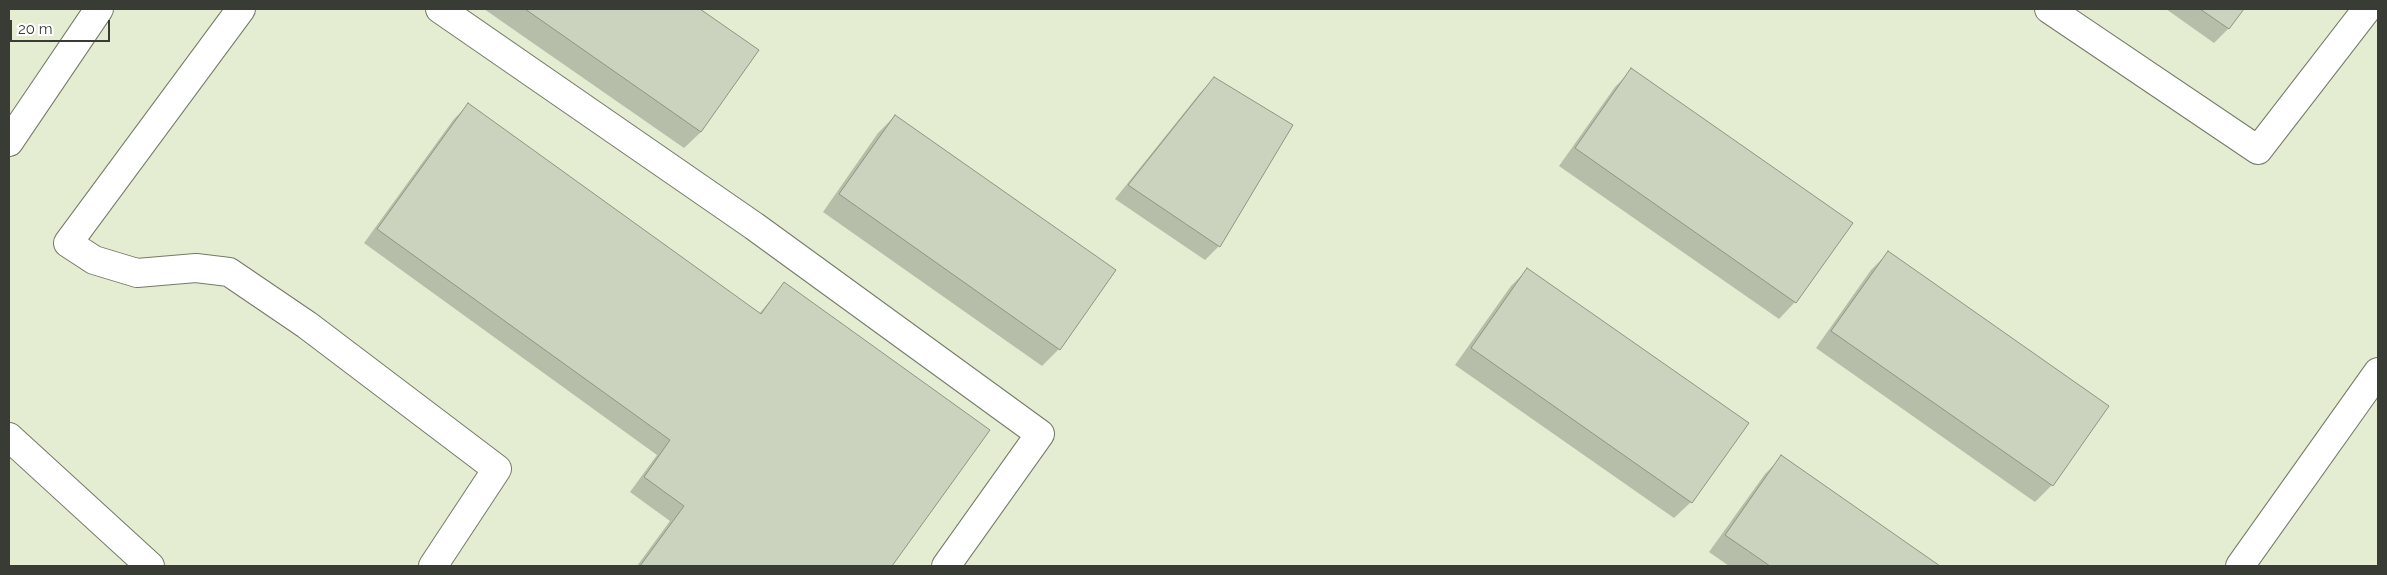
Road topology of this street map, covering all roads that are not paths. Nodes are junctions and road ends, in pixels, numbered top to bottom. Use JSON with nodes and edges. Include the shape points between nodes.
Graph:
{"nodes":[{"id":1,"x":99,"y":9,"type":"edge"},
{"id":2,"x":241,"y":9,"type":"edge"},
{"id":3,"x":440,"y":9,"type":"edge"},
{"id":4,"x":2049,"y":9,"type":"edge"},
{"id":5,"x":2367,"y":9,"type":"edge"},
{"id":6,"x":9,"y":142,"type":"edge"},
{"id":7,"x":2378,"y":372,"type":"edge"},
{"id":8,"x":9,"y":437,"type":"edge"},
{"id":9,"x":150,"y":566,"type":"edge"},
{"id":10,"x":433,"y":566,"type":"edge"},
{"id":11,"x":946,"y":566,"type":"edge"},
{"id":12,"x":2240,"y":566,"type":"edge"}],
"edges":[{"from":1,"to":6,"type":"street"},
{"from":2,"to":10,"type":"street","via":[[68,243],[94,260],[137,273],[196,268],[229,272],[307,325],[497,469]]},
{"from":3,"to":11,"type":"street","via":[[754,226],[1040,434]]},
{"from":4,"to":5,"type":"street","via":[[2258,150]]},
{"from":7,"to":12,"type":"street"},
{"from":8,"to":9,"type":"street"}]}
